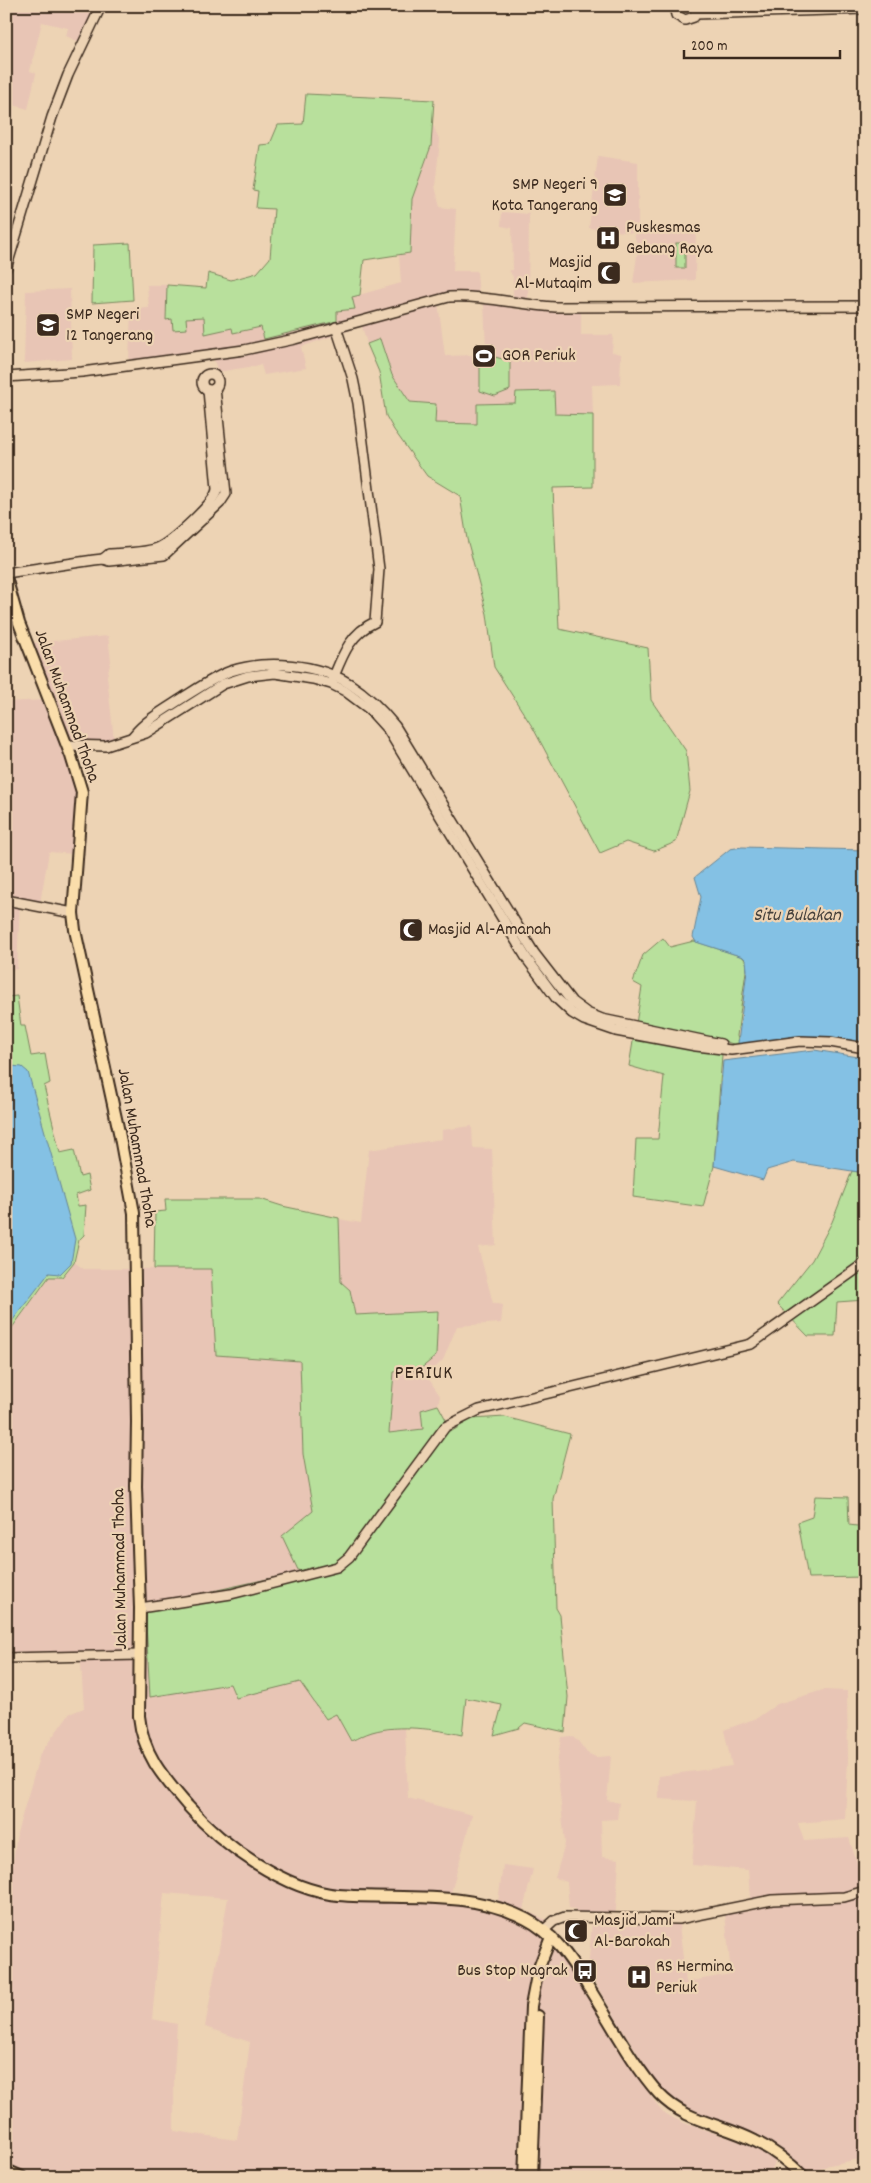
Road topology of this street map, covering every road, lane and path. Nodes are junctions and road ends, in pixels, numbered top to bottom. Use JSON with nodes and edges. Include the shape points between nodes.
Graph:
{"nodes":[{"id":1,"x":101,"y":6,"type":"edge"},
{"id":2,"x":674,"y":6,"type":"edge"},
{"id":3,"x":865,"y":9,"type":"edge"},
{"id":4,"x":697,"y":10,"type":"edge"},
{"id":5,"x":6,"y":268,"type":"edge"},
{"id":6,"x":865,"y":306,"type":"edge"},
{"id":7,"x":336,"y":328,"type":"junction"},
{"id":8,"x":206,"y":355,"type":"junction"},
{"id":9,"x":6,"y":377,"type":"edge"},
{"id":10,"x":6,"y":573,"type":"edge"},
{"id":11,"x":6,"y":577,"type":"edge"},
{"id":12,"x":332,"y":680,"type":"junction"},
{"id":13,"x":67,"y":745,"type":"junction"},
{"id":14,"x":6,"y":900,"type":"edge"},
{"id":15,"x":73,"y":913,"type":"junction"},
{"id":16,"x":865,"y":1048,"type":"edge"},
{"id":17,"x":865,"y":1263,"type":"edge"},
{"id":18,"x":140,"y":1608,"type":"junction"},
{"id":19,"x":139,"y":1655,"type":"junction"},
{"id":20,"x":6,"y":1658,"type":"edge"},
{"id":21,"x":865,"y":1892,"type":"edge"},
{"id":22,"x":550,"y":1937,"type":"junction"},
{"id":23,"x":529,"y":2145,"type":"junction"},
{"id":24,"x":6,"y":2170,"type":"edge"},
{"id":25,"x":22,"y":2177,"type":"edge"},
{"id":26,"x":524,"y":2177,"type":"edge"},
{"id":27,"x":532,"y":2177,"type":"edge"},
{"id":28,"x":804,"y":2177,"type":"edge"}],
"edges":[{"from":1,"to":5,"type":"street","via":[[52,117]]},
{"from":2,"to":4,"type":"street","via":[[676,16],[681,20],[691,19]]},
{"from":3,"to":4,"type":"street"},
{"from":6,"to":7,"type":"street","via":[[555,307],[473,296],[449,297]]},
{"from":7,"to":8,"type":"street"},
{"from":7,"to":12,"type":"street","via":[[357,396],[379,569],[375,622],[360,631],[345,649]]},
{"from":8,"to":9,"type":"street","via":[[82,372]]},
{"from":8,"to":10,"type":"street","via":[[208,373],[217,377],[218,384],[212,389],[226,488],[222,500],[164,555],[103,559]]},
{"from":11,"to":13,"type":"main road","name":"Jalan Muhammad Thoha","via":[[19,623]]},
{"from":12,"to":13,"type":"street","via":[[288,674],[248,676],[223,684],[146,733],[106,746]]},
{"from":12,"to":16,"type":"street","via":[[369,709],[388,730],[526,960],[572,1013],[616,1031],[631,1030],[696,1046],[734,1050],[800,1041]]},
{"from":13,"to":15,"type":"main road","name":"Jalan Muhammad Thoha","via":[[82,792]]},
{"from":14,"to":15,"type":"street"},
{"from":15,"to":18,"type":"main road","name":"Jalan Muhammad Thoha","via":[[134,1212]]},
{"from":17,"to":18,"type":"street","via":[[751,1344],[479,1410],[445,1427],[349,1557],[337,1566],[231,1594]]},
{"from":18,"to":19,"type":"main road","name":"Jalan Muhammad Thoha"},
{"from":19,"to":20,"type":"street"},
{"from":19,"to":22,"type":"main road","name":"Jalan Muhammad Thoha","via":[[139,1716],[148,1754],[166,1781],[197,1816],[245,1855],[282,1878],[317,1892],[448,1898],[482,1903],[525,1918]]},
{"from":21,"to":22,"type":"street","via":[[830,1898],[772,1900],[678,1919],[565,1916],[554,1921]]},
{"from":22,"to":23,"type":"main road","via":[[538,1970]]},
{"from":22,"to":28,"type":"main road","name":"Jalan Muhammad Thoha","via":[[569,1958],[658,2093],[686,2115],[755,2140]]},
{"from":23,"to":26,"type":"main road"},
{"from":23,"to":27,"type":"main road"},
{"from":24,"to":25,"type":"main road"}]}
